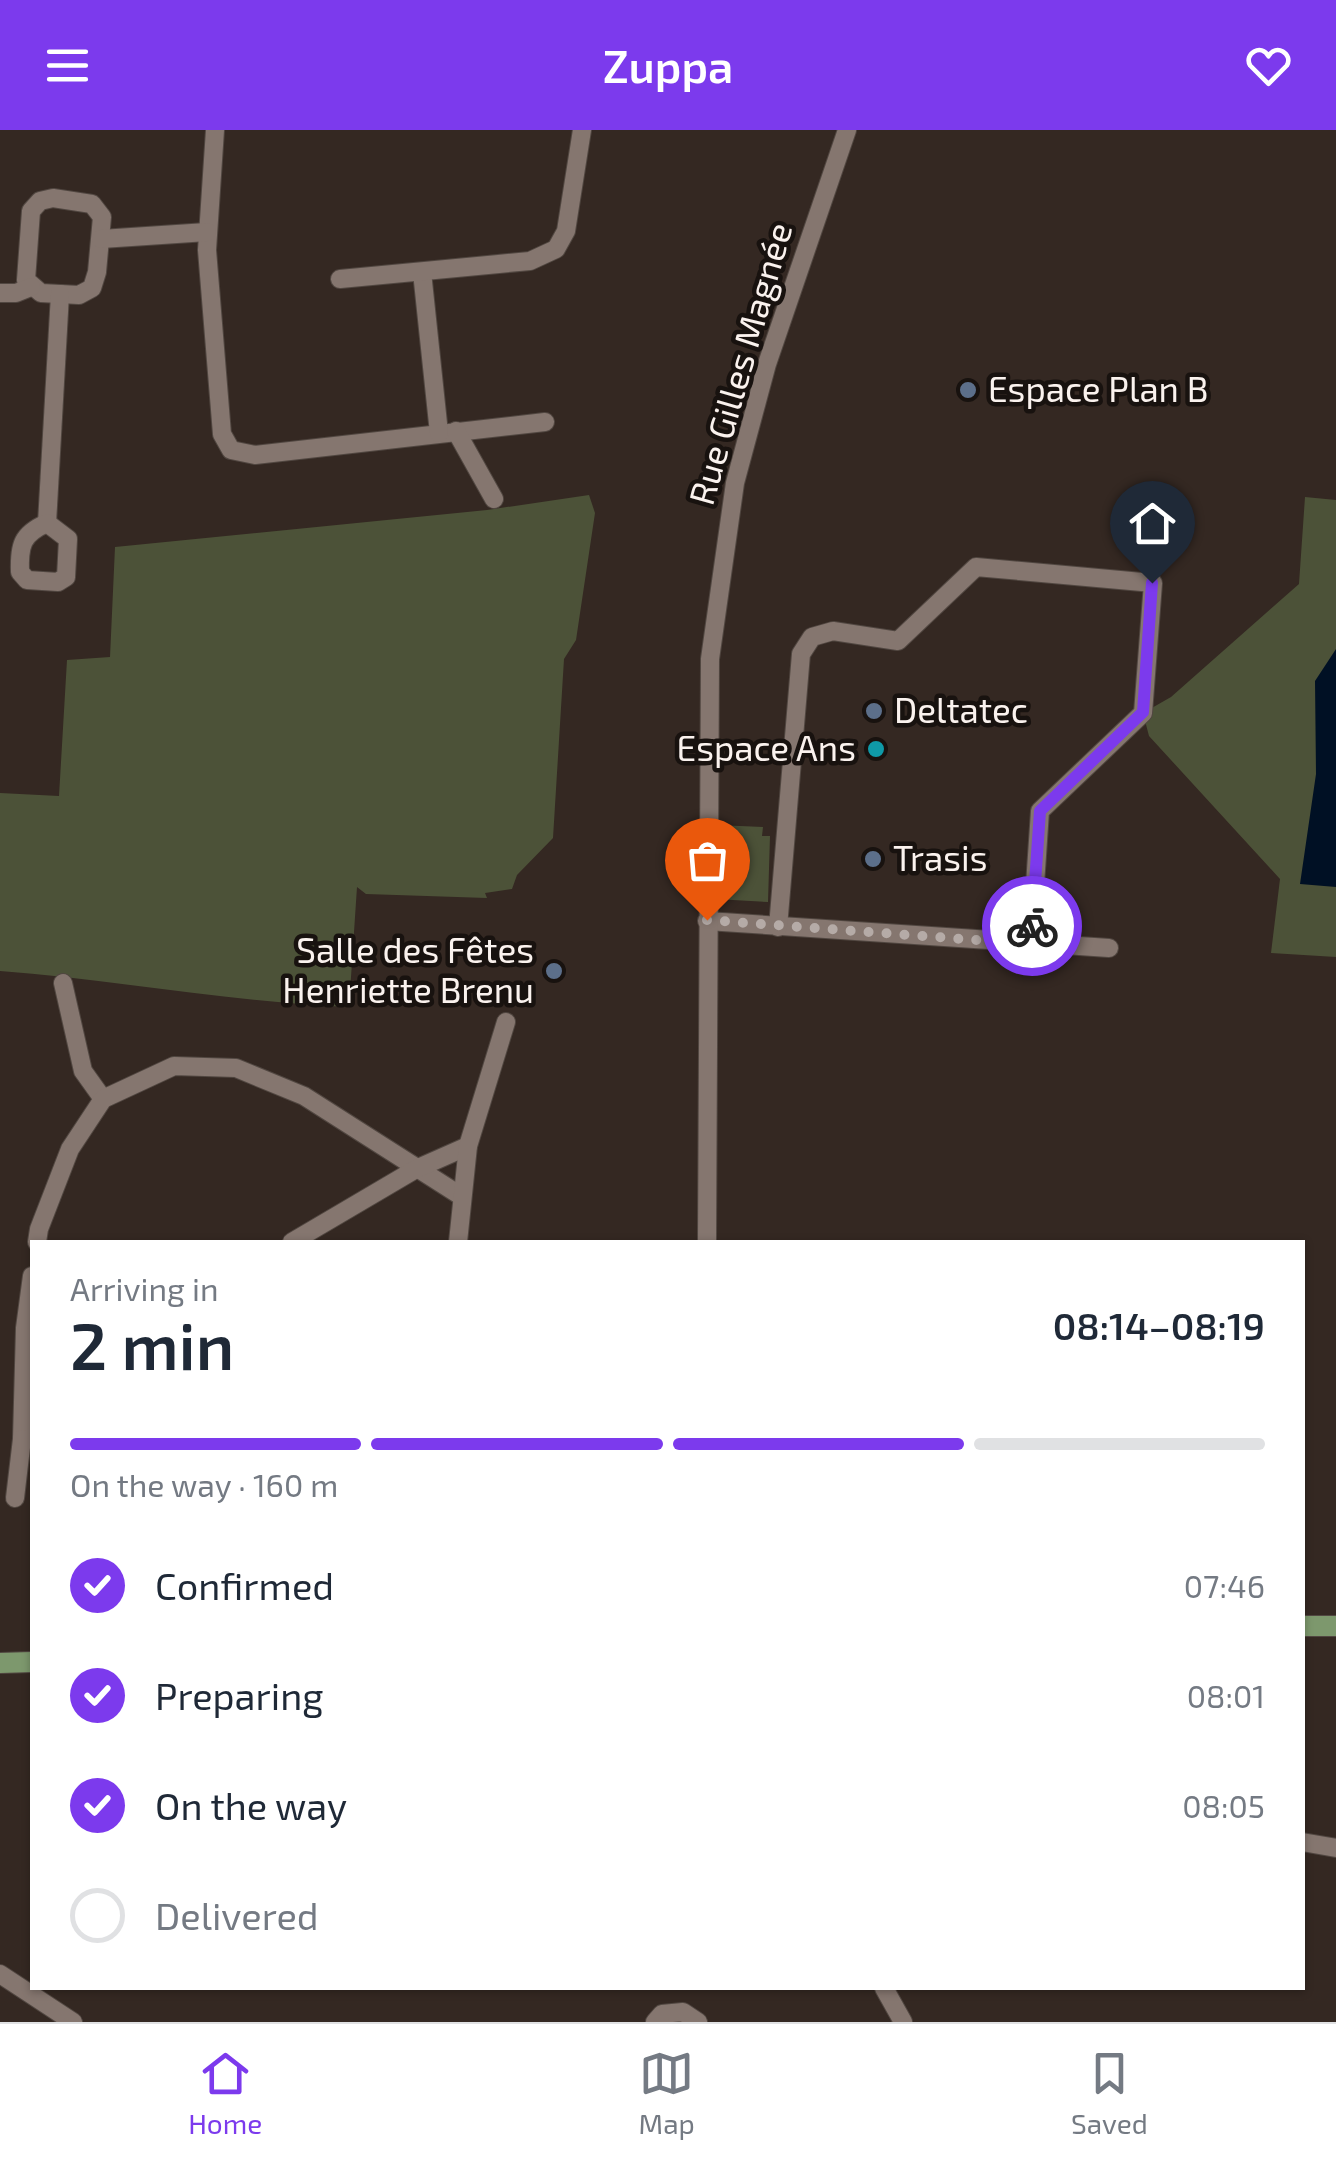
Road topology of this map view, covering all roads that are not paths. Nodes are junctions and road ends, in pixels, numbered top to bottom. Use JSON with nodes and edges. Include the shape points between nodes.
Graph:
{"nodes":[{"id":1,"x":215,"y":130,"type":"edge"},
{"id":2,"x":582,"y":130,"type":"edge"},
{"id":3,"x":847,"y":130,"type":"edge"},
{"id":4,"x":207,"y":232,"type":"junction"},
{"id":5,"x":100,"y":239,"type":"junction"},
{"id":6,"x":422,"y":272,"type":"junction"},
{"id":7,"x":340,"y":279,"type":"dead end"},
{"id":8,"x":31,"y":287,"type":"junction"},
{"id":9,"x":0,"y":292,"type":"edge"},
{"id":10,"x":60,"y":294,"type":"junction"},
{"id":11,"x":545,"y":422,"type":"dead end"},
{"id":12,"x":447,"y":432,"type":"junction"},
{"id":13,"x":494,"y":499,"type":"dead end"},
{"id":14,"x":47,"y":523,"type":"dead end"},
{"id":15,"x":707,"y":920,"type":"junction"},
{"id":16,"x":778,"y":927,"type":"junction"},
{"id":17,"x":1030,"y":944,"type":"junction"},
{"id":18,"x":1109,"y":948,"type":"dead end"},
{"id":19,"x":63,"y":984,"type":"dead end"},
{"id":20,"x":506,"y":1022,"type":"dead end"},
{"id":21,"x":103,"y":1098,"type":"junction"},
{"id":22,"x":468,"y":1146,"type":"junction"},
{"id":23,"x":416,"y":1170,"type":"junction"},
{"id":24,"x":461,"y":1196,"type":"junction"},
{"id":25,"x":38,"y":1240,"type":"edge"},
{"id":26,"x":295,"y":1240,"type":"edge"},
{"id":27,"x":458,"y":1240,"type":"edge"},
{"id":28,"x":707,"y":1240,"type":"edge"},
{"id":29,"x":30,"y":1291,"type":"edge"},
{"id":30,"x":27,"y":1439,"type":"edge"},
{"id":31,"x":16,"y":1498,"type":"dead end"},
{"id":32,"x":1305,"y":1626,"type":"edge"},
{"id":33,"x":1336,"y":1626,"type":"edge"},
{"id":34,"x":0,"y":1662,"type":"edge"},
{"id":35,"x":30,"y":1662,"type":"edge"},
{"id":36,"x":1305,"y":1843,"type":"edge"},
{"id":37,"x":1336,"y":1848,"type":"edge"},
{"id":38,"x":0,"y":1974,"type":"edge"},
{"id":39,"x":885,"y":1990,"type":"edge"},
{"id":40,"x":73,"y":2022,"type":"edge"},
{"id":41,"x":655,"y":2022,"type":"edge"},
{"id":42,"x":698,"y":2022,"type":"edge"},
{"id":43,"x":903,"y":2022,"type":"edge"}],
"edges":[{"from":1,"to":4,"type":"street"},
{"from":2,"to":6,"type":"street","via":[[566,231],[556,249],[530,261]]},
{"from":3,"to":15,"type":"street","name":"Rue Gilles Magnée","via":[[767,364],[735,483],[710,659]]},
{"from":4,"to":5,"type":"street"},
{"from":4,"to":12,"type":"street","via":[[222,434],[231,450],[255,455]]},
{"from":5,"to":8,"type":"street","via":[[102,216],[92,204],[40,201],[31,211],[25,275]]},
{"from":5,"to":10,"type":"street","via":[[92,288]]},
{"from":6,"to":7,"type":"street"},
{"from":6,"to":12,"type":"street"},
{"from":8,"to":9,"type":"street"},
{"from":8,"to":10,"type":"street"},
{"from":10,"to":14,"type":"street"},
{"from":11,"to":12,"type":"street"},
{"from":12,"to":13,"type":"street"},
{"from":15,"to":16,"type":"street"},
{"from":15,"to":28,"type":"street","name":"Rue Gilles Magnée"},
{"from":16,"to":17,"type":"street"},
{"from":16,"to":17,"type":"street","via":[[801,654],[812,638],[833,631],[898,641],[976,568],[1152,583],[1143,712],[1040,811]]},
{"from":17,"to":18,"type":"street"},
{"from":19,"to":21,"type":"street","via":[[83,1071]]},
{"from":20,"to":22,"type":"street"},
{"from":21,"to":23,"type":"street","via":[[174,1066],[236,1068],[304,1096]]},
{"from":21,"to":25,"type":"street","via":[[70,1149]]},
{"from":22,"to":23,"type":"street"},
{"from":22,"to":24,"type":"street"},
{"from":23,"to":24,"type":"street"},
{"from":23,"to":26,"type":"street"},
{"from":24,"to":27,"type":"street"},
{"from":29,"to":30,"type":"street"},
{"from":30,"to":31,"type":"street"},
{"from":32,"to":33,"type":"main road"},
{"from":34,"to":35,"type":"main road"},
{"from":36,"to":37,"type":"street"},
{"from":38,"to":40,"type":"street"},
{"from":39,"to":43,"type":"street"},
{"from":41,"to":42,"type":"street","via":[[662,2014],[683,2012]]}]}
